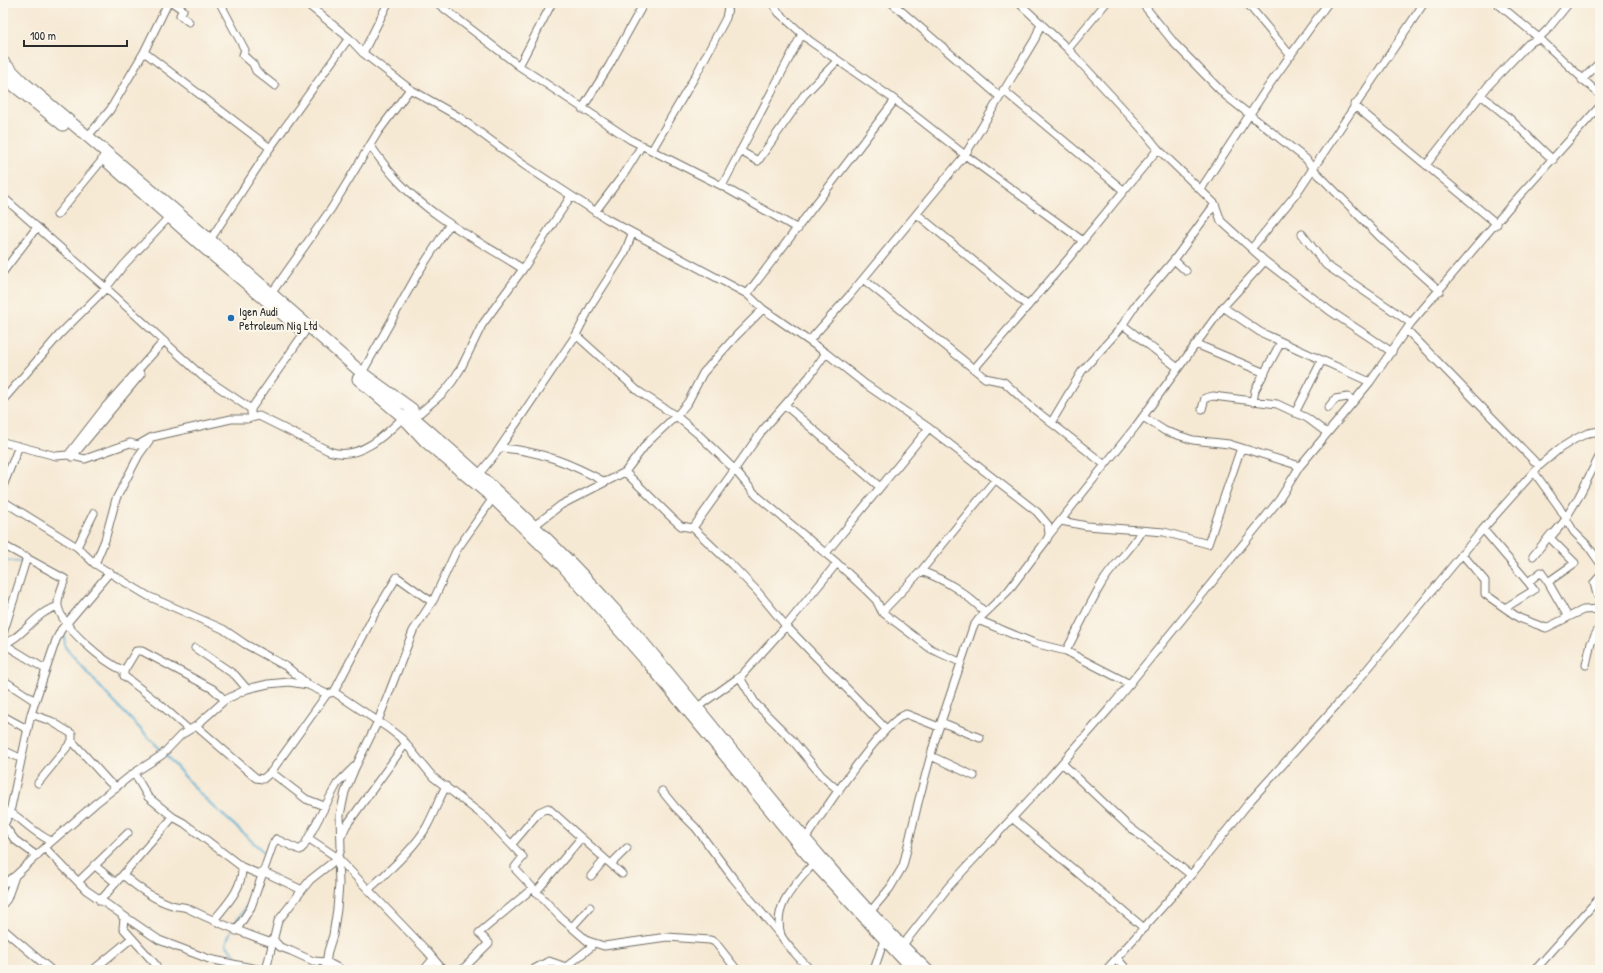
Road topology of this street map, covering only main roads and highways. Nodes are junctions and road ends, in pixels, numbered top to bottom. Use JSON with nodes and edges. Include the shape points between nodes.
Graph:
{"nodes":[{"id":1,"x":3,"y":62,"type":"edge"},
{"id":2,"x":3,"y":77,"type":"edge"},
{"id":3,"x":410,"y":415,"type":"junction"},
{"id":4,"x":913,"y":970,"type":"edge"},
{"id":5,"x":927,"y":970,"type":"edge"}],
"edges":[{"from":1,"to":3,"type":"main road"},
{"from":2,"to":3,"type":"main road","via":[[103,159],[304,333]]},
{"from":3,"to":4,"type":"main road","via":[[426,442],[493,498],[562,565],[613,621],[814,863]]},
{"from":3,"to":5,"type":"main road","via":[[480,474],[620,616],[805,839],[870,912]]}]}
